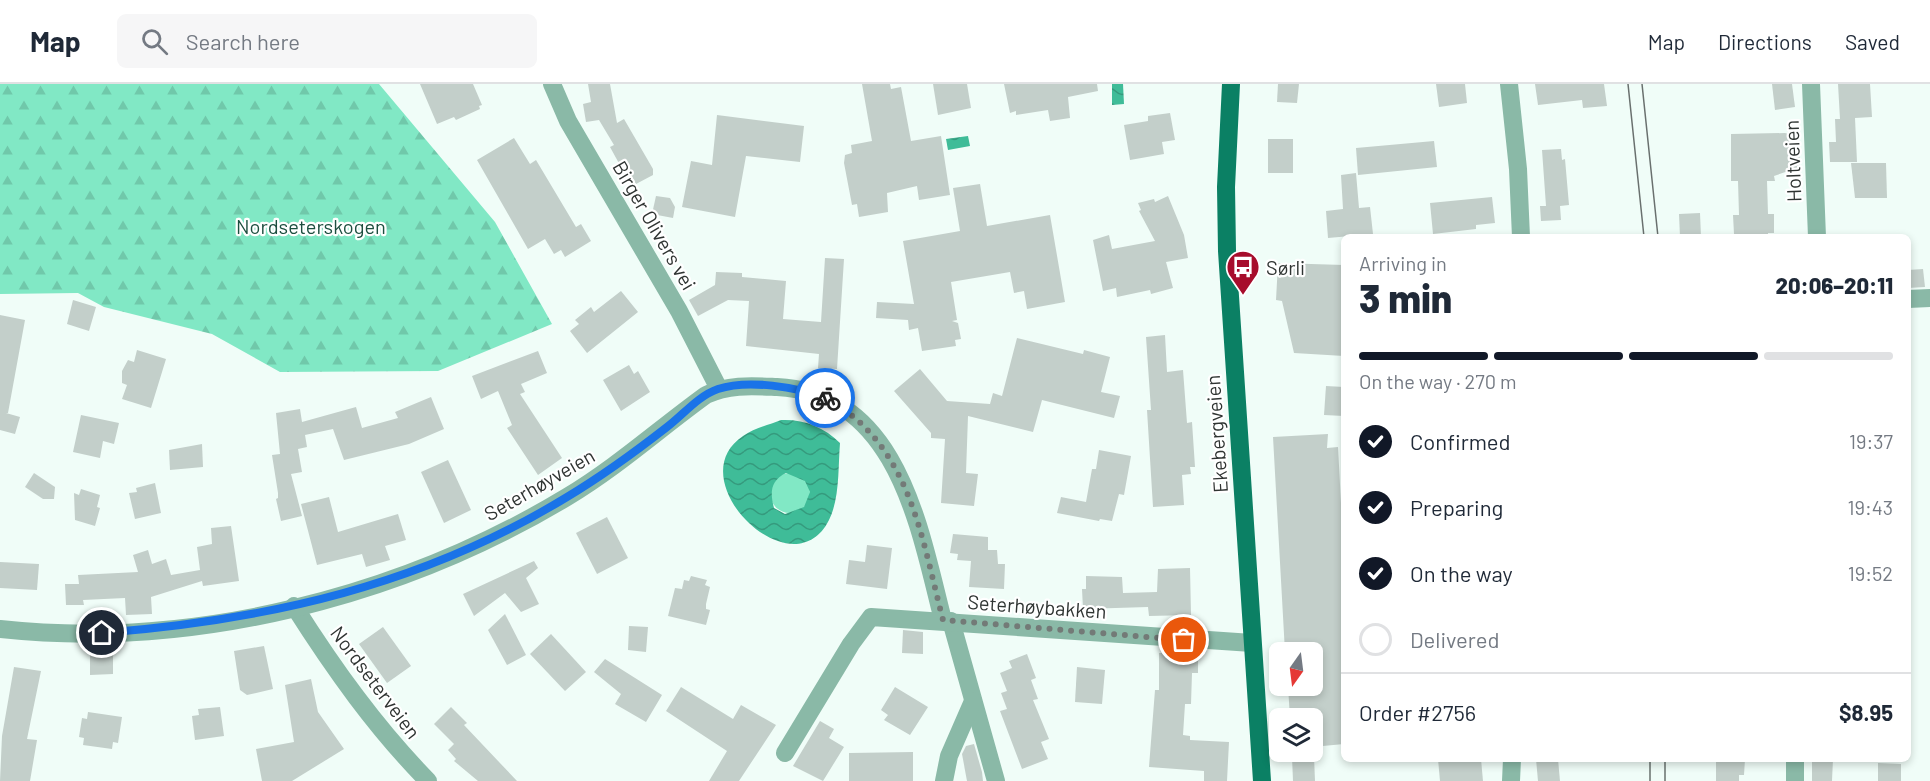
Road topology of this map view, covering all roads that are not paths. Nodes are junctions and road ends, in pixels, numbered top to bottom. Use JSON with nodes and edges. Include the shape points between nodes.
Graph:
{"nodes":[{"id":1,"x":552,"y":84,"type":"edge"},
{"id":2,"x":1231,"y":84,"type":"edge"},
{"id":3,"x":1509,"y":84,"type":"edge"},
{"id":4,"x":1811,"y":84,"type":"edge"},
{"id":5,"x":1521,"y":234,"type":"edge"},
{"id":6,"x":1817,"y":234,"type":"edge"},
{"id":7,"x":1930,"y":298,"type":"edge"},
{"id":8,"x":1911,"y":299,"type":"edge"},
{"id":9,"x":719,"y":388,"type":"junction"},
{"id":10,"x":294,"y":606,"type":"junction"},
{"id":11,"x":947,"y":621,"type":"junction"},
{"id":12,"x":0,"y":629,"type":"edge"},
{"id":13,"x":1252,"y":643,"type":"junction"},
{"id":14,"x":973,"y":700,"type":"junction"},
{"id":15,"x":785,"y":753,"type":"dead end"},
{"id":16,"x":1512,"y":762,"type":"edge"},
{"id":17,"x":1795,"y":762,"type":"edge"},
{"id":18,"x":428,"y":781,"type":"edge"},
{"id":19,"x":944,"y":781,"type":"edge"},
{"id":20,"x":996,"y":781,"type":"edge"},
{"id":21,"x":1262,"y":781,"type":"edge"},
{"id":22,"x":1511,"y":781,"type":"edge"},
{"id":23,"x":1795,"y":781,"type":"edge"}],
"edges":[{"from":1,"to":9,"type":"street","name":"Birger Olivers vei","via":[[568,121],[679,311]]},
{"from":2,"to":13,"type":"main road","name":"Ekebergveien","via":[[1227,251]]},
{"from":3,"to":5,"type":"street"},
{"from":4,"to":6,"type":"street","name":"Holtveien"},
{"from":7,"to":8,"type":"street"},
{"from":9,"to":10,"type":"street","name":"Seterhøyveien","via":[[599,476],[513,528],[421,569],[355,592]]},
{"from":9,"to":11,"type":"street","name":"Seterhøyveien","via":[[805,390],[845,409],[866,428],[892,459],[907,492]]},
{"from":10,"to":12,"type":"street","name":"Seterhøyveien","via":[[215,622],[124,632],[75,634]]},
{"from":10,"to":18,"type":"street","name":"Nordseterveien","via":[[364,708]]},
{"from":11,"to":13,"type":"street","name":"Seterhøybakken"},
{"from":11,"to":14,"type":"street","name":"Seterhøyveien"},
{"from":11,"to":15,"type":"street","name":"Seterhøybakken","via":[[872,617],[851,644]]},
{"from":13,"to":21,"type":"main road","name":"Ekebergveien"},
{"from":14,"to":19,"type":"street","via":[[949,756]]},
{"from":14,"to":20,"type":"street","name":"Seterhøyveien"},
{"from":16,"to":22,"type":"street"},
{"from":17,"to":23,"type":"street"}]}
